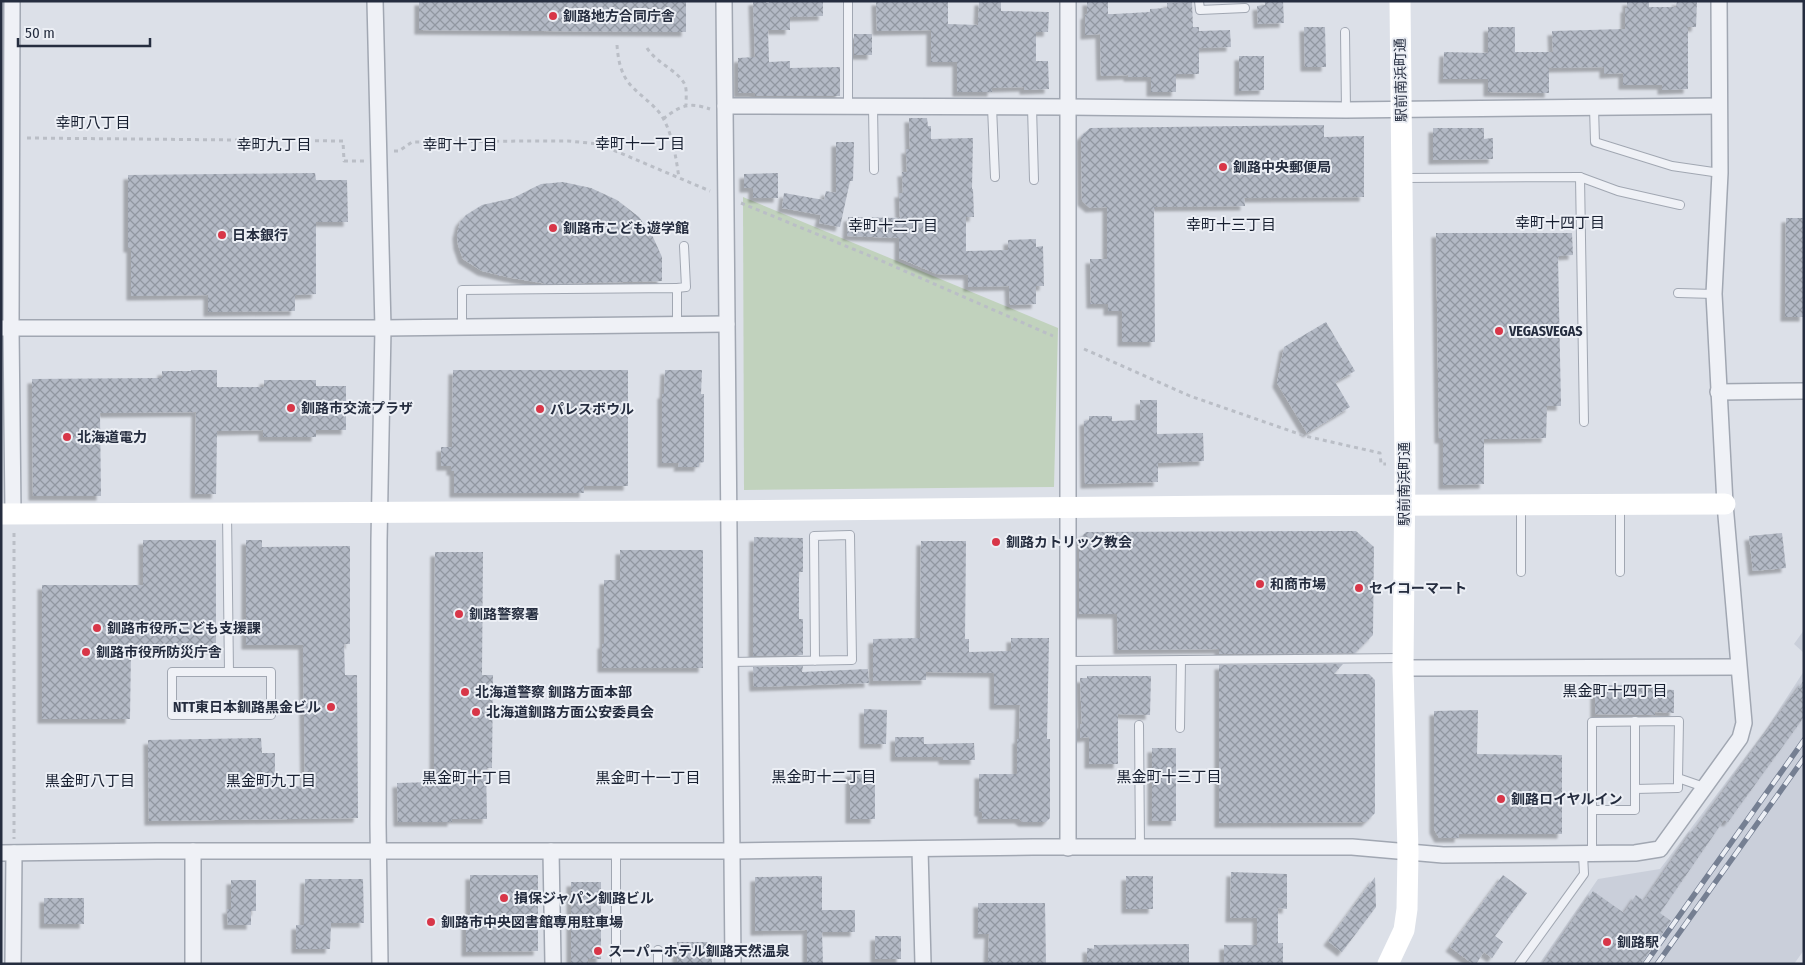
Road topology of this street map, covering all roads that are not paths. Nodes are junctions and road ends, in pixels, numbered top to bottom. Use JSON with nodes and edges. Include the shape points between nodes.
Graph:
{"nodes":[{"id":1,"x":12,"y":1,"type":"edge"},
{"id":2,"x":375,"y":1,"type":"edge"},
{"id":3,"x":724,"y":1,"type":"edge"},
{"id":4,"x":848,"y":1,"type":"edge"},
{"id":5,"x":1068,"y":1,"type":"edge"},
{"id":6,"x":1199,"y":1,"type":"edge"},
{"id":7,"x":1400,"y":1,"type":"edge"},
{"id":8,"x":1719,"y":1,"type":"edge"},
{"id":9,"x":1245,"y":8,"type":"dead end"},
{"id":10,"x":1346,"y":32,"type":"dead end"},
{"id":11,"x":848,"y":106,"type":"junction"},
{"id":12,"x":874,"y":106,"type":"junction"},
{"id":13,"x":1718,"y":106,"type":"junction"},
{"id":14,"x":992,"y":107,"type":"junction"},
{"id":15,"x":1032,"y":107,"type":"junction"},
{"id":16,"x":1068,"y":107,"type":"junction"},
{"id":17,"x":1594,"y":107,"type":"junction"},
{"id":18,"x":1401,"y":109,"type":"junction"},
{"id":19,"x":725,"y":110,"type":"junction"},
{"id":20,"x":1346,"y":110,"type":"junction"},
{"id":21,"x":8,"y":145,"type":"edge"},
{"id":22,"x":874,"y":170,"type":"dead end"},
{"id":23,"x":1720,"y":172,"type":"junction"},
{"id":24,"x":1580,"y":177,"type":"junction"},
{"id":25,"x":995,"y":178,"type":"dead end"},
{"id":26,"x":1402,"y":178,"type":"junction"},
{"id":27,"x":1034,"y":180,"type":"dead end"},
{"id":28,"x":1680,"y":205,"type":"dead end"},
{"id":29,"x":684,"y":246,"type":"dead end"},
{"id":30,"x":677,"y":288,"type":"junction"},
{"id":31,"x":1678,"y":293,"type":"dead end"},
{"id":32,"x":1714,"y":294,"type":"junction"},
{"id":33,"x":727,"y":324,"type":"junction"},
{"id":34,"x":677,"y":325,"type":"junction"},
{"id":35,"x":462,"y":326,"type":"junction"},
{"id":36,"x":6,"y":328,"type":"edge"},
{"id":37,"x":382,"y":328,"type":"junction"},
{"id":38,"x":1718,"y":392,"type":"junction"},
{"id":39,"x":1804,"y":392,"type":"edge"},
{"id":40,"x":1584,"y":422,"type":"dead end"},
{"id":41,"x":7,"y":436,"type":"edge"},
{"id":42,"x":1620,"y":504,"type":"junction"},
{"id":43,"x":1725,"y":504,"type":"junction"},
{"id":44,"x":1404,"y":505,"type":"junction"},
{"id":45,"x":1521,"y":505,"type":"junction"},
{"id":46,"x":1068,"y":507,"type":"junction"},
{"id":47,"x":729,"y":510,"type":"junction"},
{"id":48,"x":379,"y":513,"type":"junction"},
{"id":49,"x":7,"y":514,"type":"edge"},
{"id":50,"x":227,"y":514,"type":"junction"},
{"id":51,"x":1521,"y":572,"type":"dead end"},
{"id":52,"x":1620,"y":572,"type":"dead end"},
{"id":53,"x":1181,"y":660,"type":"junction"},
{"id":54,"x":815,"y":661,"type":"junction"},
{"id":55,"x":1068,"y":661,"type":"junction"},
{"id":56,"x":729,"y":662,"type":"junction"},
{"id":57,"x":1403,"y":663,"type":"junction"},
{"id":58,"x":1738,"y":666,"type":"junction"},
{"id":59,"x":229,"y":672,"type":"junction"},
{"id":60,"x":1635,"y":721,"type":"junction"},
{"id":61,"x":1140,"y":725,"type":"dead end"},
{"id":62,"x":1180,"y":728,"type":"dead end"},
{"id":63,"x":1678,"y":778,"type":"junction"},
{"id":64,"x":1704,"y":787,"type":"junction"},
{"id":65,"x":1635,"y":789,"type":"junction"},
{"id":66,"x":1592,"y":810,"type":"junction"},
{"id":67,"x":1140,"y":847,"type":"junction"},
{"id":68,"x":1068,"y":848,"type":"junction"},
{"id":69,"x":920,"y":849,"type":"junction"},
{"id":70,"x":193,"y":851,"type":"junction"},
{"id":71,"x":378,"y":851,"type":"junction"},
{"id":72,"x":551,"y":851,"type":"junction"},
{"id":73,"x":616,"y":851,"type":"junction"},
{"id":74,"x":731,"y":851,"type":"junction"},
{"id":75,"x":1408,"y":852,"type":"junction"},
{"id":76,"x":8,"y":853,"type":"edge"},
{"id":77,"x":1588,"y":854,"type":"junction"},
{"id":78,"x":658,"y":950,"type":"dead end"},
{"id":79,"x":13,"y":964,"type":"edge"},
{"id":80,"x":193,"y":964,"type":"edge"},
{"id":81,"x":380,"y":964,"type":"edge"},
{"id":82,"x":553,"y":964,"type":"edge"},
{"id":83,"x":616,"y":964,"type":"edge"},
{"id":84,"x":658,"y":964,"type":"edge"},
{"id":85,"x":733,"y":964,"type":"edge"},
{"id":86,"x":922,"y":964,"type":"edge"},
{"id":87,"x":1388,"y":964,"type":"edge"},
{"id":88,"x":1519,"y":964,"type":"edge"}],
"edges":[{"from":1,"to":21,"type":"street"},
{"from":2,"to":37,"type":"street"},
{"from":3,"to":19,"type":"street"},
{"from":4,"to":11,"type":"lane"},
{"from":5,"to":16,"type":"street"},
{"from":6,"to":9,"type":"lane","via":[[1200,10]]},
{"from":7,"to":18,"type":"street","name":"駅前南浜町通"},
{"from":8,"to":13,"type":"street"},
{"from":10,"to":20,"type":"lane"},
{"from":11,"to":12,"type":"street"},
{"from":11,"to":19,"type":"street"},
{"from":12,"to":14,"type":"street"},
{"from":12,"to":22,"type":"lane"},
{"from":13,"to":17,"type":"street"},
{"from":13,"to":23,"type":"street"},
{"from":14,"to":15,"type":"street"},
{"from":14,"to":25,"type":"lane"},
{"from":15,"to":16,"type":"street"},
{"from":15,"to":27,"type":"lane"},
{"from":16,"to":20,"type":"street"},
{"from":16,"to":46,"type":"street"},
{"from":17,"to":18,"type":"street"},
{"from":17,"to":23,"type":"lane","via":[[1595,142],[1672,166]]},
{"from":18,"to":20,"type":"street"},
{"from":18,"to":26,"type":"street","name":"駅前南浜町通"},
{"from":19,"to":33,"type":"street"},
{"from":21,"to":36,"type":"street"},
{"from":23,"to":32,"type":"street"},
{"from":24,"to":26,"type":"lane"},
{"from":24,"to":28,"type":"lane","via":[[1618,192]]},
{"from":24,"to":40,"type":"lane"},
{"from":26,"to":44,"type":"street","name":"駅前南浜町通"},
{"from":29,"to":30,"type":"lane","via":[[686,288]]},
{"from":30,"to":34,"type":"lane"},
{"from":30,"to":35,"type":"lane","via":[[462,290]]},
{"from":31,"to":32,"type":"lane"},
{"from":32,"to":38,"type":"street"},
{"from":33,"to":34,"type":"street"},
{"from":33,"to":47,"type":"street"},
{"from":34,"to":35,"type":"street"},
{"from":35,"to":37,"type":"street"},
{"from":36,"to":37,"type":"street"},
{"from":36,"to":41,"type":"street"},
{"from":37,"to":48,"type":"street"},
{"from":38,"to":39,"type":"street"},
{"from":38,"to":43,"type":"street"},
{"from":41,"to":49,"type":"street"},
{"from":42,"to":43,"type":"street"},
{"from":42,"to":45,"type":"street"},
{"from":42,"to":52,"type":"lane"},
{"from":43,"to":58,"type":"street"},
{"from":44,"to":45,"type":"street"},
{"from":44,"to":46,"type":"street"},
{"from":44,"to":57,"type":"street","name":"駅前南浜町通"},
{"from":45,"to":51,"type":"lane"},
{"from":46,"to":47,"type":"street"},
{"from":46,"to":55,"type":"street"},
{"from":47,"to":48,"type":"street"},
{"from":47,"to":56,"type":"street"},
{"from":48,"to":50,"type":"street"},
{"from":48,"to":71,"type":"street"},
{"from":49,"to":50,"type":"street"},
{"from":50,"to":59,"type":"lane"},
{"from":53,"to":55,"type":"lane"},
{"from":53,"to":57,"type":"lane"},
{"from":53,"to":62,"type":"lane"},
{"from":54,"to":54,"type":"lane","via":[[852,660],[850,535],[814,536]]},
{"from":54,"to":56,"type":"lane"},
{"from":55,"to":68,"type":"street"},
{"from":56,"to":74,"type":"street"},
{"from":57,"to":58,"type":"street"},
{"from":57,"to":75,"type":"street","name":"駅前南浜町通"},
{"from":58,"to":64,"type":"street","via":[[1744,723],[1740,738]]},
{"from":59,"to":59,"type":"lane","via":[[271,672],[271,715],[172,715],[172,672]]},
{"from":60,"to":63,"type":"lane","via":[[1679,721]]},
{"from":60,"to":65,"type":"lane"},
{"from":60,"to":66,"type":"lane","via":[[1592,722]]},
{"from":61,"to":67,"type":"lane"},
{"from":63,"to":64,"type":"lane"},
{"from":63,"to":65,"type":"lane","via":[[1678,788]]},
{"from":64,"to":77,"type":"street","via":[[1660,849]]},
{"from":65,"to":66,"type":"lane","via":[[1635,810]]},
{"from":66,"to":77,"type":"lane"},
{"from":67,"to":68,"type":"street"},
{"from":67,"to":75,"type":"street","via":[[1363,847]]},
{"from":68,"to":69,"type":"street"},
{"from":69,"to":74,"type":"street"},
{"from":69,"to":86,"type":"street"},
{"from":70,"to":71,"type":"street"},
{"from":70,"to":76,"type":"street"},
{"from":70,"to":80,"type":"street"},
{"from":71,"to":72,"type":"street"},
{"from":71,"to":81,"type":"street"},
{"from":72,"to":73,"type":"street"},
{"from":72,"to":82,"type":"street"},
{"from":73,"to":74,"type":"street"},
{"from":73,"to":83,"type":"lane"},
{"from":74,"to":85,"type":"street"},
{"from":75,"to":77,"type":"street","via":[[1443,855]]},
{"from":75,"to":87,"type":"street","name":"駅前南浜町通","via":[[1408,909],[1404,930]]},
{"from":76,"to":79,"type":"street"},
{"from":77,"to":88,"type":"lane","via":[[1584,874]]},
{"from":78,"to":84,"type":"lane"}]}
